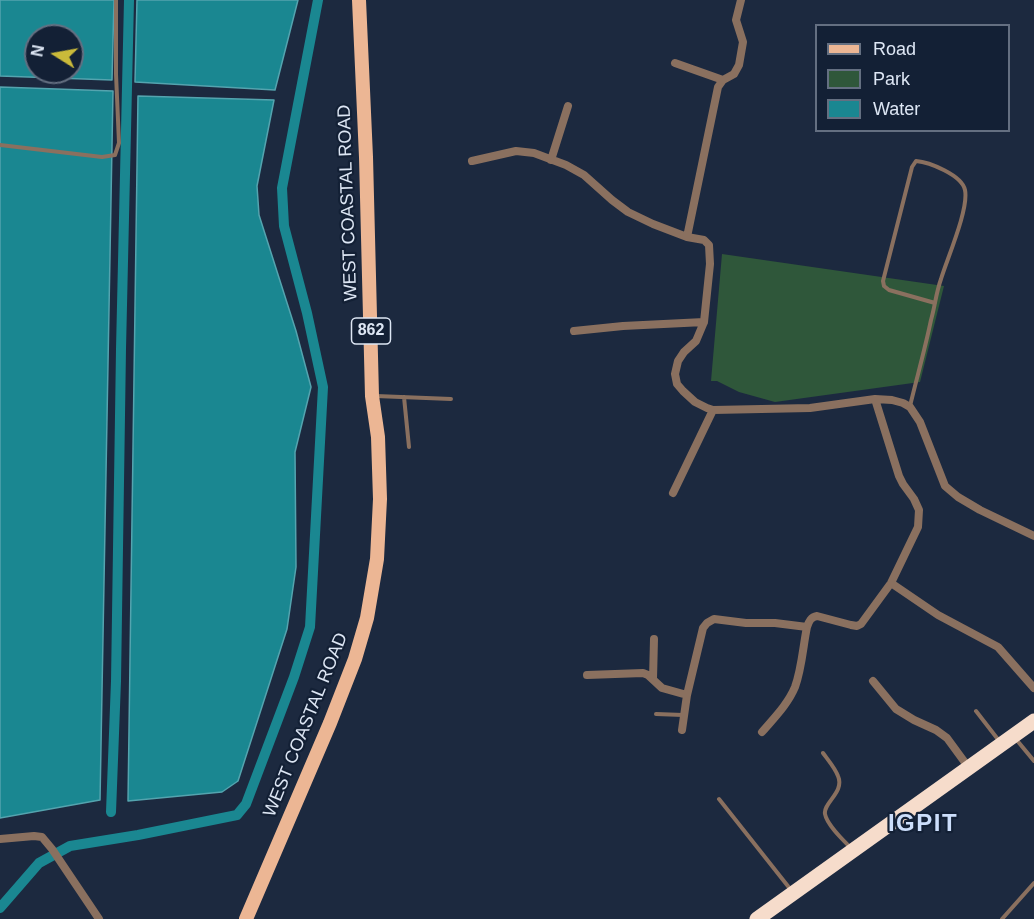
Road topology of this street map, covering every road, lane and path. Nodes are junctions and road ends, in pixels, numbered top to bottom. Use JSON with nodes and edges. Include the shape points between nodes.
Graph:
{"nodes":[{"id":1,"x":116,"y":0,"type":"edge"},
{"id":2,"x":359,"y":0,"type":"edge"},
{"id":3,"x":741,"y":0,"type":"edge"},
{"id":4,"x":675,"y":63,"type":"dead end"},
{"id":5,"x":723,"y":80,"type":"junction"},
{"id":6,"x":568,"y":106,"type":"dead end"},
{"id":7,"x":0,"y":145,"type":"edge"},
{"id":8,"x":551,"y":160,"type":"junction"},
{"id":9,"x":472,"y":161,"type":"dead end"},
{"id":10,"x":687,"y":237,"type":"junction"},
{"id":11,"x":935,"y":303,"type":"junction"},
{"id":12,"x":704,"y":322,"type":"junction"},
{"id":13,"x":574,"y":331,"type":"dead end"},
{"id":14,"x":372,"y":396,"type":"junction"},
{"id":15,"x":404,"y":397,"type":"junction"},
{"id":16,"x":450,"y":399,"type":"dead end"},
{"id":17,"x":875,"y":399,"type":"junction"},
{"id":18,"x":910,"y":407,"type":"junction"},
{"id":19,"x":713,"y":410,"type":"junction"},
{"id":20,"x":409,"y":447,"type":"dead end"},
{"id":21,"x":673,"y":493,"type":"dead end"},
{"id":22,"x":1034,"y":536,"type":"edge"},
{"id":23,"x":891,"y":583,"type":"junction"},
{"id":24,"x":807,"y":627,"type":"junction"},
{"id":25,"x":654,"y":639,"type":"dead end"},
{"id":26,"x":587,"y":675,"type":"dead end"},
{"id":27,"x":652,"y":679,"type":"junction"},
{"id":28,"x":873,"y":681,"type":"dead end"},
{"id":29,"x":1034,"y":688,"type":"edge"},
{"id":30,"x":687,"y":694,"type":"junction"},
{"id":31,"x":976,"y":711,"type":"dead end"},
{"id":32,"x":656,"y":714,"type":"dead end"},
{"id":33,"x":684,"y":714,"type":"junction"},
{"id":34,"x":1034,"y":721,"type":"edge"},
{"id":35,"x":682,"y":730,"type":"dead end"},
{"id":36,"x":762,"y":732,"type":"dead end"},
{"id":37,"x":1008,"y":740,"type":"junction"},
{"id":38,"x":823,"y":753,"type":"dead end"},
{"id":39,"x":1034,"y":761,"type":"edge"},
{"id":40,"x":969,"y":768,"type":"junction"},
{"id":41,"x":719,"y":799,"type":"dead end"},
{"id":42,"x":0,"y":838,"type":"edge"},
{"id":43,"x":853,"y":851,"type":"junction"},
{"id":44,"x":1034,"y":882,"type":"edge"},
{"id":45,"x":794,"y":893,"type":"junction"},
{"id":46,"x":99,"y":919,"type":"edge"},
{"id":47,"x":246,"y":919,"type":"edge"},
{"id":48,"x":757,"y":919,"type":"edge"},
{"id":49,"x":1002,"y":919,"type":"edge"}],
"edges":[{"from":1,"to":7,"type":"lane","via":[[119,143],[115,154],[102,157]]},
{"from":2,"to":14,"type":"main road","name":"WEST COASTAL ROAD","number":"862"},
{"from":3,"to":5,"type":"street","via":[[736,20],[743,42],[739,65],[734,74]]},
{"from":4,"to":5,"type":"street"},
{"from":5,"to":10,"type":"street","via":[[718,87]]},
{"from":6,"to":8,"type":"street"},
{"from":8,"to":9,"type":"street","via":[[516,150]]},
{"from":8,"to":10,"type":"street","via":[[584,175],[628,212]]},
{"from":10,"to":12,"type":"street","via":[[709,245]]},
{"from":11,"to":11,"type":"lane","via":[[960,222],[965,191],[953,175],[916,161],[884,281],[889,291]]},
{"from":11,"to":18,"type":"lane"},
{"from":12,"to":13,"type":"street"},
{"from":12,"to":19,"type":"street","via":[[696,341],[678,361],[675,374],[682,392]]},
{"from":14,"to":15,"type":"lane"},
{"from":14,"to":47,"type":"main road","name":"WEST COASTAL ROAD","number":"862","via":[[378,437],[380,509],[367,618],[330,723]]},
{"from":15,"to":16,"type":"lane"},
{"from":15,"to":20,"type":"lane"},
{"from":17,"to":18,"type":"street"},
{"from":17,"to":19,"type":"street","via":[[810,408]]},
{"from":17,"to":23,"type":"street","via":[[899,476],[919,510],[918,527]]},
{"from":18,"to":22,"type":"street","via":[[920,422],[945,486],[965,501]]},
{"from":19,"to":21,"type":"street"},
{"from":23,"to":24,"type":"street","via":[[861,624],[851,626],[817,616]]},
{"from":23,"to":29,"type":"street","via":[[998,648]]},
{"from":24,"to":30,"type":"street","via":[[714,619],[703,628]]},
{"from":24,"to":36,"type":"street","via":[[795,688]]},
{"from":25,"to":27,"type":"street"},
{"from":26,"to":27,"type":"street","via":[[643,673]]},
{"from":27,"to":30,"type":"street","via":[[662,688]]},
{"from":28,"to":40,"type":"street","via":[[896,710],[947,738]]},
{"from":30,"to":33,"type":"street"},
{"from":31,"to":37,"type":"lane"},
{"from":32,"to":33,"type":"lane"},
{"from":33,"to":35,"type":"street"},
{"from":34,"to":37,"type":"highway"},
{"from":37,"to":39,"type":"lane"},
{"from":37,"to":40,"type":"highway"},
{"from":38,"to":43,"type":"lane","via":[[840,783],[825,816]]},
{"from":40,"to":43,"type":"highway"},
{"from":41,"to":45,"type":"lane"},
{"from":42,"to":46,"type":"street","via":[[42,837]]},
{"from":43,"to":45,"type":"highway"},
{"from":44,"to":49,"type":"lane"},
{"from":45,"to":48,"type":"highway"}]}
